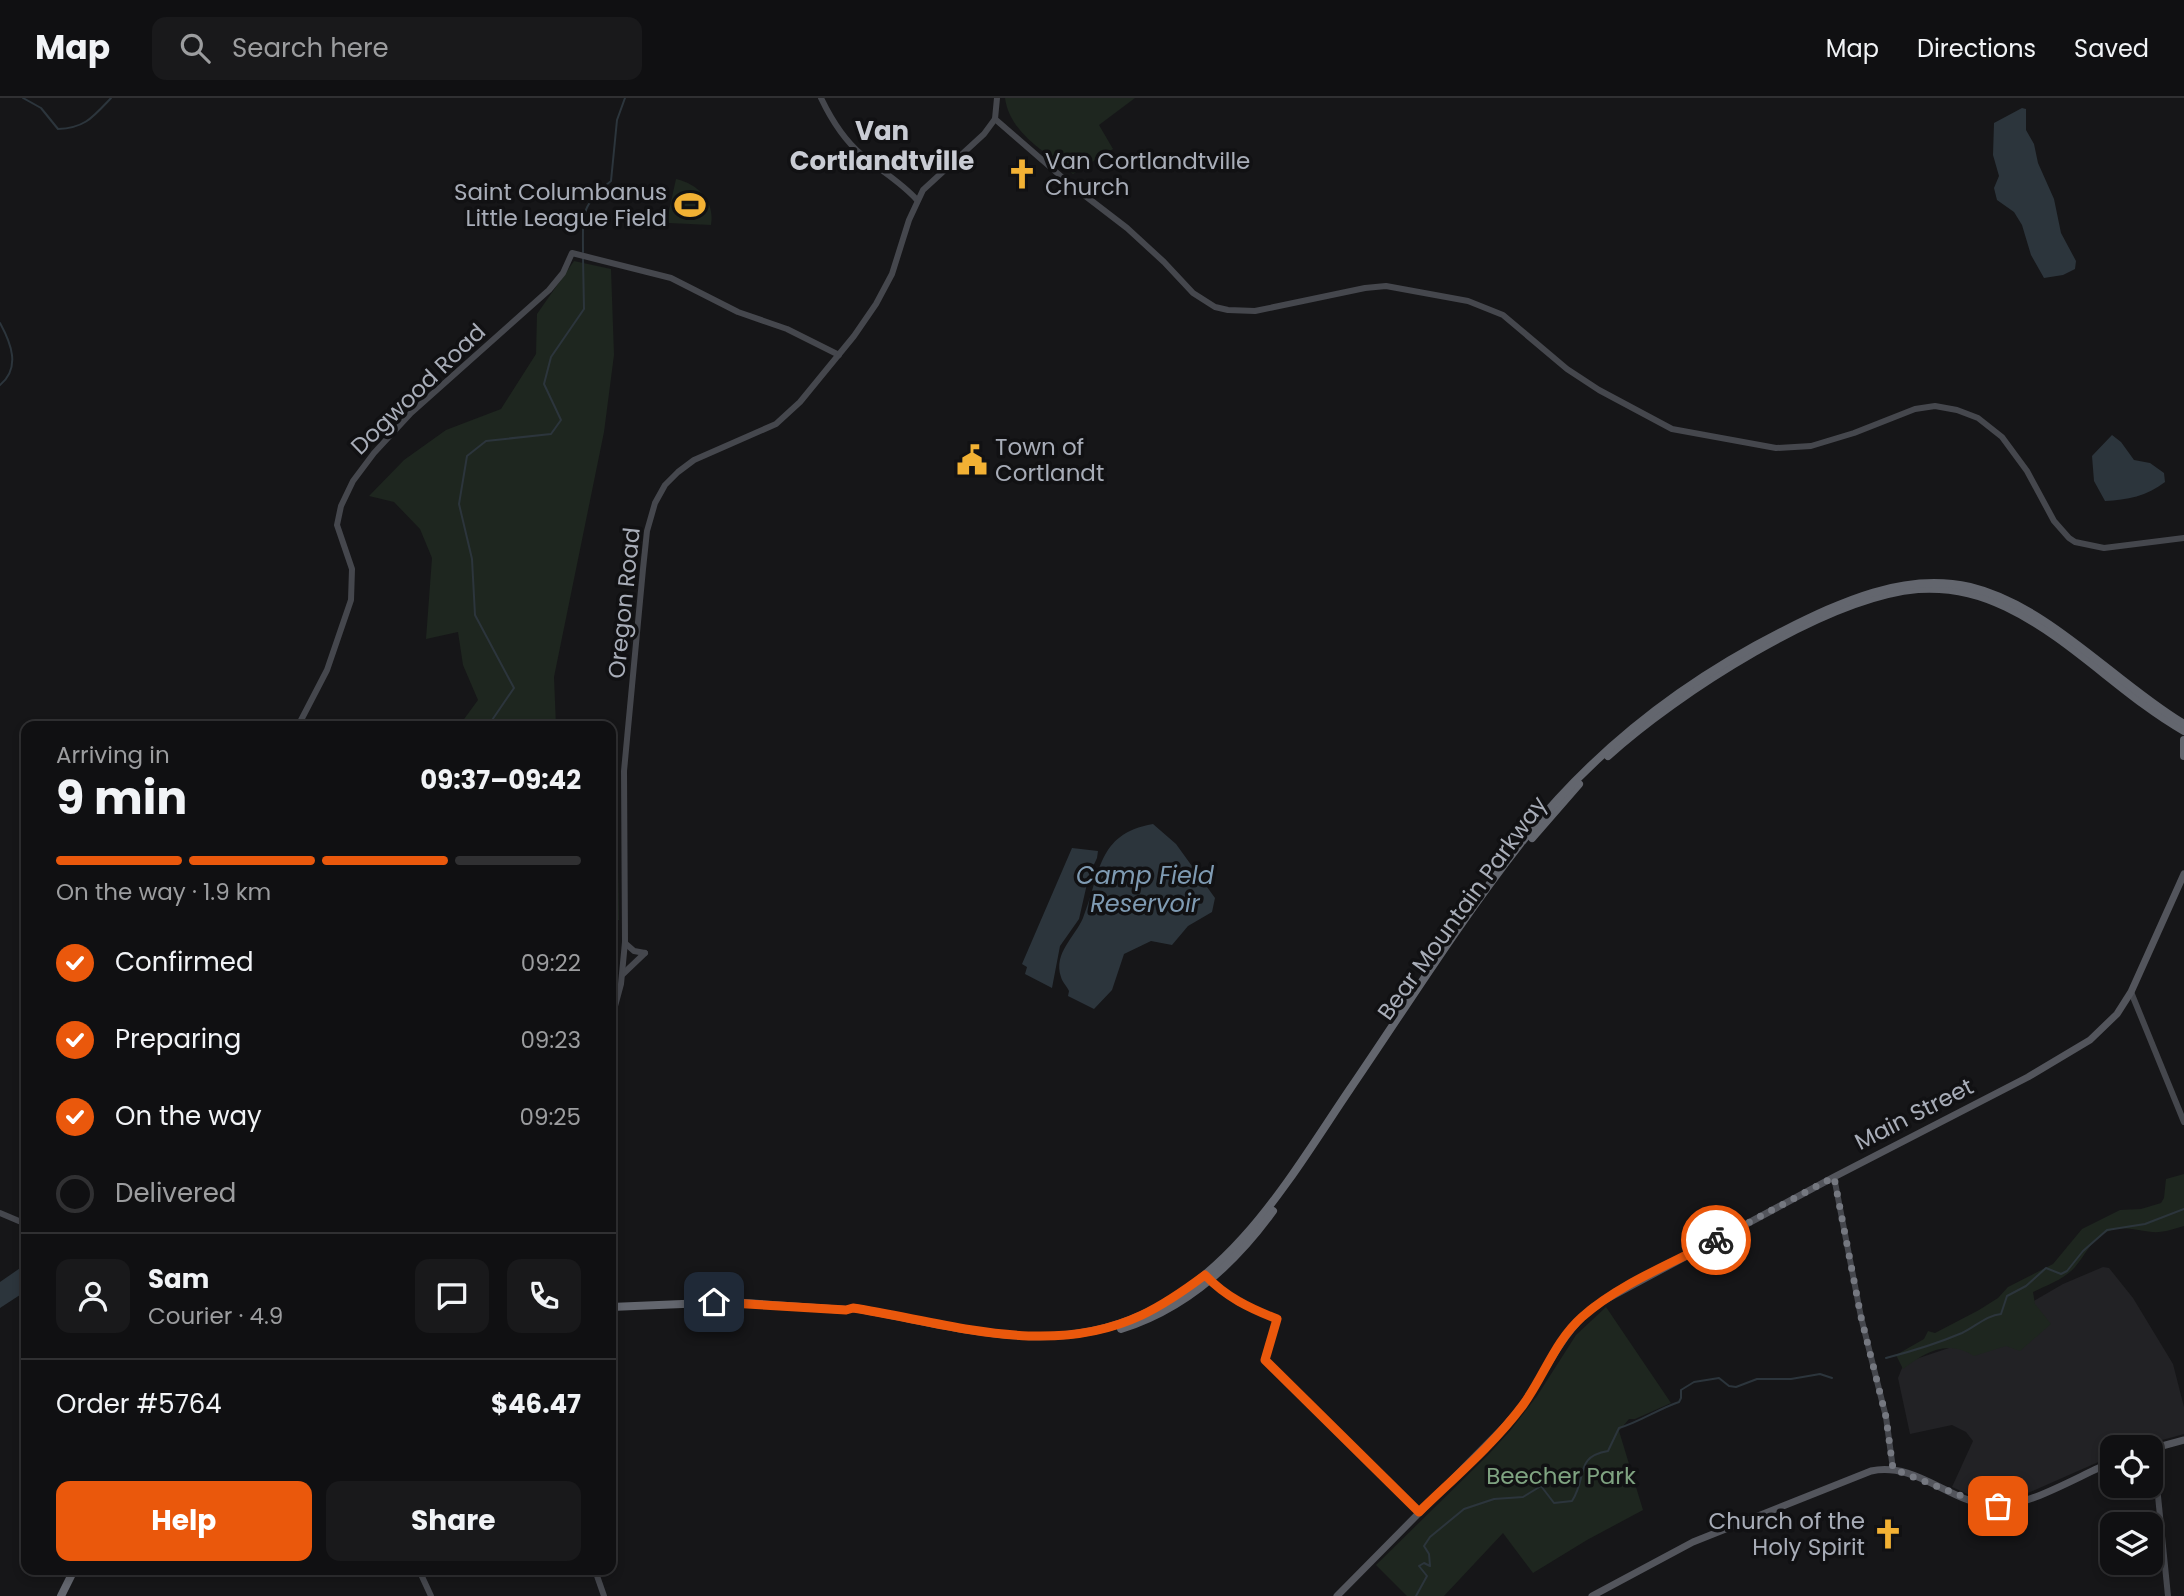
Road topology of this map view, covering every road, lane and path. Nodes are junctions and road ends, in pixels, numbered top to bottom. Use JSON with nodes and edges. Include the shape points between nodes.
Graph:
{"nodes":[{"id":1,"x":821,"y":98,"type":"edge"},
{"id":2,"x":998,"y":98,"type":"edge"},
{"id":3,"x":995,"y":119,"type":"junction"},
{"id":4,"x":917,"y":200,"type":"junction"},
{"id":5,"x":839,"y":355,"type":"junction"},
{"id":6,"x":2184,"y":538,"type":"edge"},
{"id":7,"x":301,"y":721,"type":"edge"},
{"id":8,"x":2184,"y":724,"type":"edge"},
{"id":9,"x":2184,"y":731,"type":"edge"},
{"id":10,"x":2184,"y":740,"type":"edge"},
{"id":11,"x":2184,"y":756,"type":"edge"},
{"id":12,"x":2184,"y":874,"type":"edge"},
{"id":13,"x":625,"y":942,"type":"junction"},
{"id":14,"x":622,"y":976,"type":"junction"},
{"id":15,"x":2131,"y":992,"type":"junction"},
{"id":16,"x":616,"y":1001,"type":"edge"},
{"id":17,"x":2184,"y":1122,"type":"edge"},
{"id":18,"x":1834,"y":1177,"type":"junction"},
{"id":19,"x":0,"y":1213,"type":"edge"},
{"id":20,"x":21,"y":1222,"type":"edge"},
{"id":21,"x":1208,"y":1278,"type":"junction"},
{"id":22,"x":616,"y":1307,"type":"edge"},
{"id":23,"x":2184,"y":1440,"type":"edge"},
{"id":24,"x":2163,"y":1446,"type":"edge"},
{"id":25,"x":2100,"y":1467,"type":"edge"},
{"id":26,"x":1893,"y":1469,"type":"junction"},
{"id":27,"x":2158,"y":1498,"type":"edge"},
{"id":28,"x":1419,"y":1512,"type":"junction"},
{"id":29,"x":72,"y":1575,"type":"edge"},
{"id":30,"x":421,"y":1575,"type":"edge"},
{"id":31,"x":597,"y":1575,"type":"edge"},
{"id":32,"x":61,"y":1596,"type":"edge"},
{"id":33,"x":431,"y":1596,"type":"edge"},
{"id":34,"x":604,"y":1596,"type":"edge"},
{"id":35,"x":1337,"y":1596,"type":"edge"},
{"id":36,"x":1592,"y":1596,"type":"edge"},
{"id":37,"x":2168,"y":1596,"type":"edge"}],
"edges":[{"from":1,"to":4,"type":"street","via":[[856,149]]},
{"from":2,"to":3,"type":"street"},
{"from":3,"to":4,"type":"street","name":"Oregon Road"},
{"from":3,"to":6,"type":"street","via":[[1127,228],[1193,293],[1215,307],[1255,311],[1386,286],[1468,301],[1503,315],[1566,369],[1672,429],[1776,448],[1811,446],[1915,409],[1957,410],[1978,418],[2011,447],[2069,538],[2104,548]]},
{"from":4,"to":5,"type":"street","name":"Oregon Road","via":[[887,285]]},
{"from":5,"to":7,"type":"street","name":"Dogwood Road","via":[[671,278],[576,254],[549,290],[411,413],[353,481],[337,525],[352,569],[351,600],[327,670]]},
{"from":5,"to":13,"type":"street","name":"Oregon Road","via":[[790,413],[776,424],[693,461],[670,479],[655,503],[647,531],[624,771]]},
{"from":8,"to":21,"type":"highway","name":"Bear Mountain Parkway","via":[[2034,615],[1993,594],[1956,584],[1918,583],[1880,590],[1759,644],[1644,718],[1562,794],[1480,898],[1268,1209]]},
{"from":9,"to":21,"type":"highway","name":"Bear Mountain Parkway","via":[[2036,623],[1992,600],[1960,591],[1927,589],[1886,595],[1824,618],[1757,651],[1653,718],[1602,761],[1557,808],[1486,899],[1267,1219],[1236,1257]]},
{"from":10,"to":11,"type":"highway"},
{"from":12,"to":15,"type":"main road","name":"Main Street"},
{"from":13,"to":14,"type":"street","name":"Oregon Road"},
{"from":13,"to":14,"type":"street","via":[[628,948],[645,953]]},
{"from":14,"to":16,"type":"street","name":"Oregon Road"},
{"from":15,"to":17,"type":"street"},
{"from":15,"to":18,"type":"main road","name":"Main Street","via":[[2099,1033],[2070,1053]]},
{"from":18,"to":26,"type":"street","via":[[1888,1426]]},
{"from":18,"to":28,"type":"main road","name":"Main Street","via":[[1594,1306],[1555,1349],[1523,1404],[1502,1429]]},
{"from":19,"to":20,"type":"street"},
{"from":21,"to":22,"type":"highway","name":"Bear Mountain Parkway","via":[[1140,1316],[1065,1336],[1001,1335],[863,1309],[730,1302]]},
{"from":21,"to":28,"type":"street","via":[[1239,1303],[1277,1319],[1265,1360]]},
{"from":23,"to":24,"type":"main road"},
{"from":25,"to":26,"type":"main road","via":[[2035,1497],[2002,1506],[1977,1502]]},
{"from":26,"to":36,"type":"main road","via":[[1864,1473],[1719,1530]]},
{"from":27,"to":37,"type":"street"},
{"from":28,"to":35,"type":"main road","name":"Main Street"},
{"from":29,"to":32,"type":"highway"},
{"from":30,"to":33,"type":"street"},
{"from":31,"to":34,"type":"street"}]}
